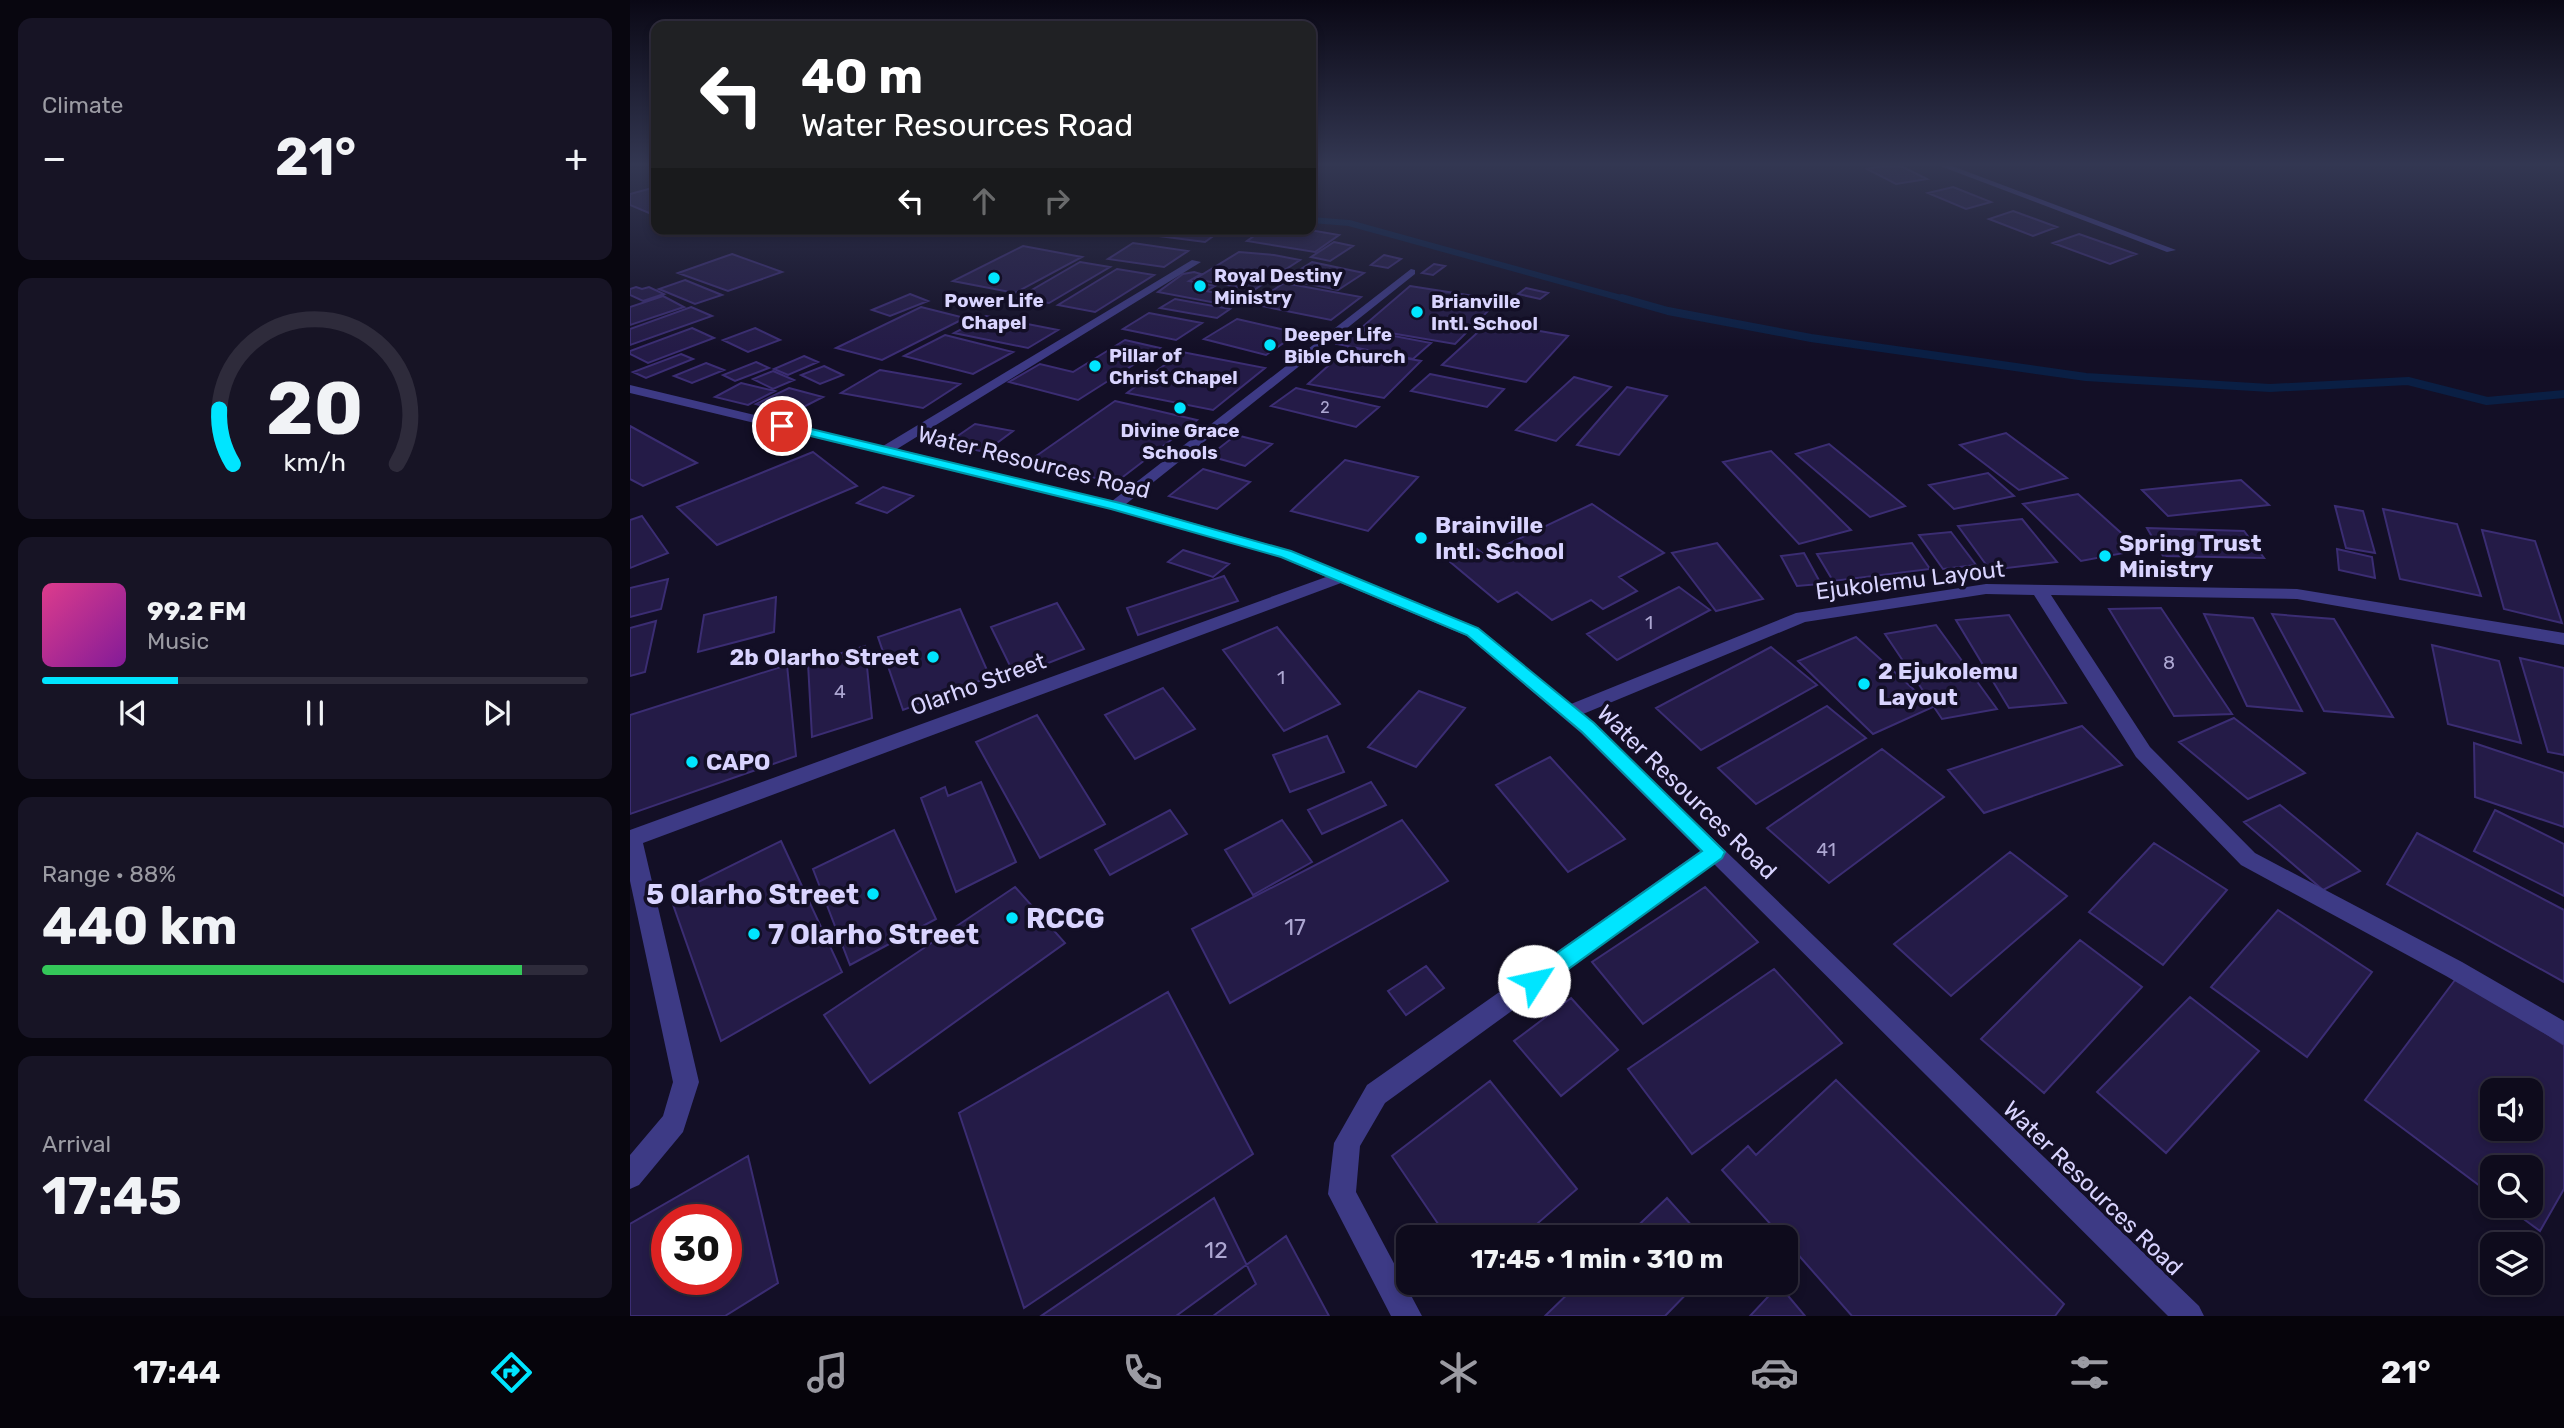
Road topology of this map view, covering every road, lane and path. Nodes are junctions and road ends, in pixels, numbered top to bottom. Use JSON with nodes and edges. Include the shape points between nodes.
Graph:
{"nodes":[{"id":1,"x":2110,"y":227,"type":"edge"},
{"id":2,"x":2171,"y":250,"type":"dead end"},
{"id":3,"x":1196,"y":262,"type":"dead end"},
{"id":4,"x":1411,"y":272,"type":"dead end"},
{"id":5,"x":630,"y":388,"type":"edge"},
{"id":6,"x":884,"y":451,"type":"junction"},
{"id":7,"x":1115,"y":506,"type":"junction"},
{"id":8,"x":1344,"y":576,"type":"junction"},
{"id":9,"x":2039,"y":590,"type":"junction"},
{"id":10,"x":2564,"y":639,"type":"edge"},
{"id":11,"x":1570,"y":712,"type":"junction"},
{"id":12,"x":630,"y":838,"type":"edge"},
{"id":13,"x":1715,"y":852,"type":"junction"},
{"id":14,"x":2564,"y":1034,"type":"edge"},
{"id":15,"x":630,"y":1176,"type":"edge"},
{"id":16,"x":1407,"y":1316,"type":"edge"},
{"id":17,"x":2189,"y":1316,"type":"edge"}],
"edges":[{"from":1,"to":2,"type":"street"},
{"from":3,"to":6,"type":"street"},
{"from":4,"to":7,"type":"street"},
{"from":5,"to":6,"type":"street","name":"Water Resources Road"},
{"from":6,"to":7,"type":"street","name":"Water Resources Road"},
{"from":7,"to":8,"type":"street","name":"Water Resources Road","via":[[1286,554]]},
{"from":8,"to":11,"type":"street","name":"Water Resources Road","via":[[1473,632]]},
{"from":8,"to":12,"type":"street","name":"Olarho Street"},
{"from":9,"to":10,"type":"street","name":"Ejukolemu Layout","via":[[2297,594]]},
{"from":9,"to":11,"type":"street","name":"Ejukolemu Layout","via":[[1986,589],[1802,617]]},
{"from":9,"to":14,"type":"street","via":[[2143,752],[2248,859],[2454,969]]},
{"from":11,"to":13,"type":"street","name":"Water Resources Road"},
{"from":12,"to":15,"type":"street","via":[[686,1082],[674,1123]]},
{"from":13,"to":16,"type":"street","via":[[1376,1094],[1347,1143],[1342,1194]]},
{"from":13,"to":17,"type":"street","name":"Water Resources Road"}]}
